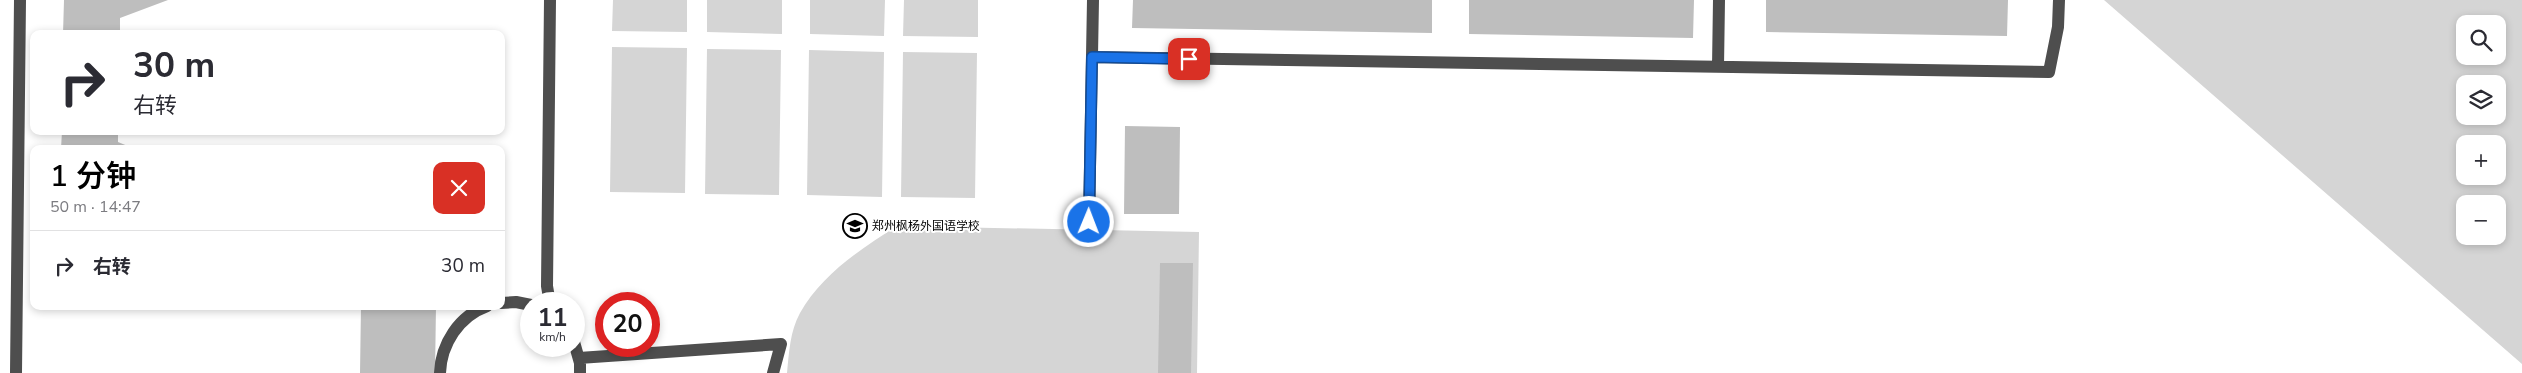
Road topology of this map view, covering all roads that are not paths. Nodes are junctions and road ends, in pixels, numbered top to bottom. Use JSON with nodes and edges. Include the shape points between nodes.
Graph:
{"nodes":[{"id":1,"x":20,"y":0,"type":"edge"},
{"id":2,"x":550,"y":0,"type":"edge"},
{"id":3,"x":1093,"y":0,"type":"edge"},
{"id":4,"x":1719,"y":0,"type":"edge"},
{"id":5,"x":2059,"y":0,"type":"edge"},
{"id":6,"x":1092,"y":57,"type":"junction"},
{"id":7,"x":1718,"y":67,"type":"junction"},
{"id":8,"x":1089,"y":222,"type":"dead end"},
{"id":9,"x":548,"y":292,"type":"edge"},
{"id":10,"x":505,"y":303,"type":"edge"},
{"id":11,"x":520,"y":303,"type":"edge"},
{"id":12,"x":477,"y":310,"type":"edge"},
{"id":13,"x":579,"y":358,"type":"joint"},
{"id":14,"x":16,"y":373,"type":"edge"},
{"id":15,"x":440,"y":373,"type":"edge"},
{"id":16,"x":580,"y":373,"type":"edge"},
{"id":17,"x":773,"y":373,"type":"edge"}],
"edges":[{"from":1,"to":14,"type":"lane"},
{"from":2,"to":9,"type":"lane"},
{"from":3,"to":6,"type":"lane"},
{"from":4,"to":7,"type":"lane"},
{"from":5,"to":7,"type":"lane","via":[[2058,27],[2049,72]]},
{"from":6,"to":7,"type":"lane"},
{"from":6,"to":8,"type":"lane"},
{"from":10,"to":11,"type":"lane"},
{"from":12,"to":15,"type":"lane","via":[[451,335],[443,352]]},
{"from":13,"to":16,"type":"lane"},
{"from":13,"to":17,"type":"lane","via":[[781,344]]}]}
